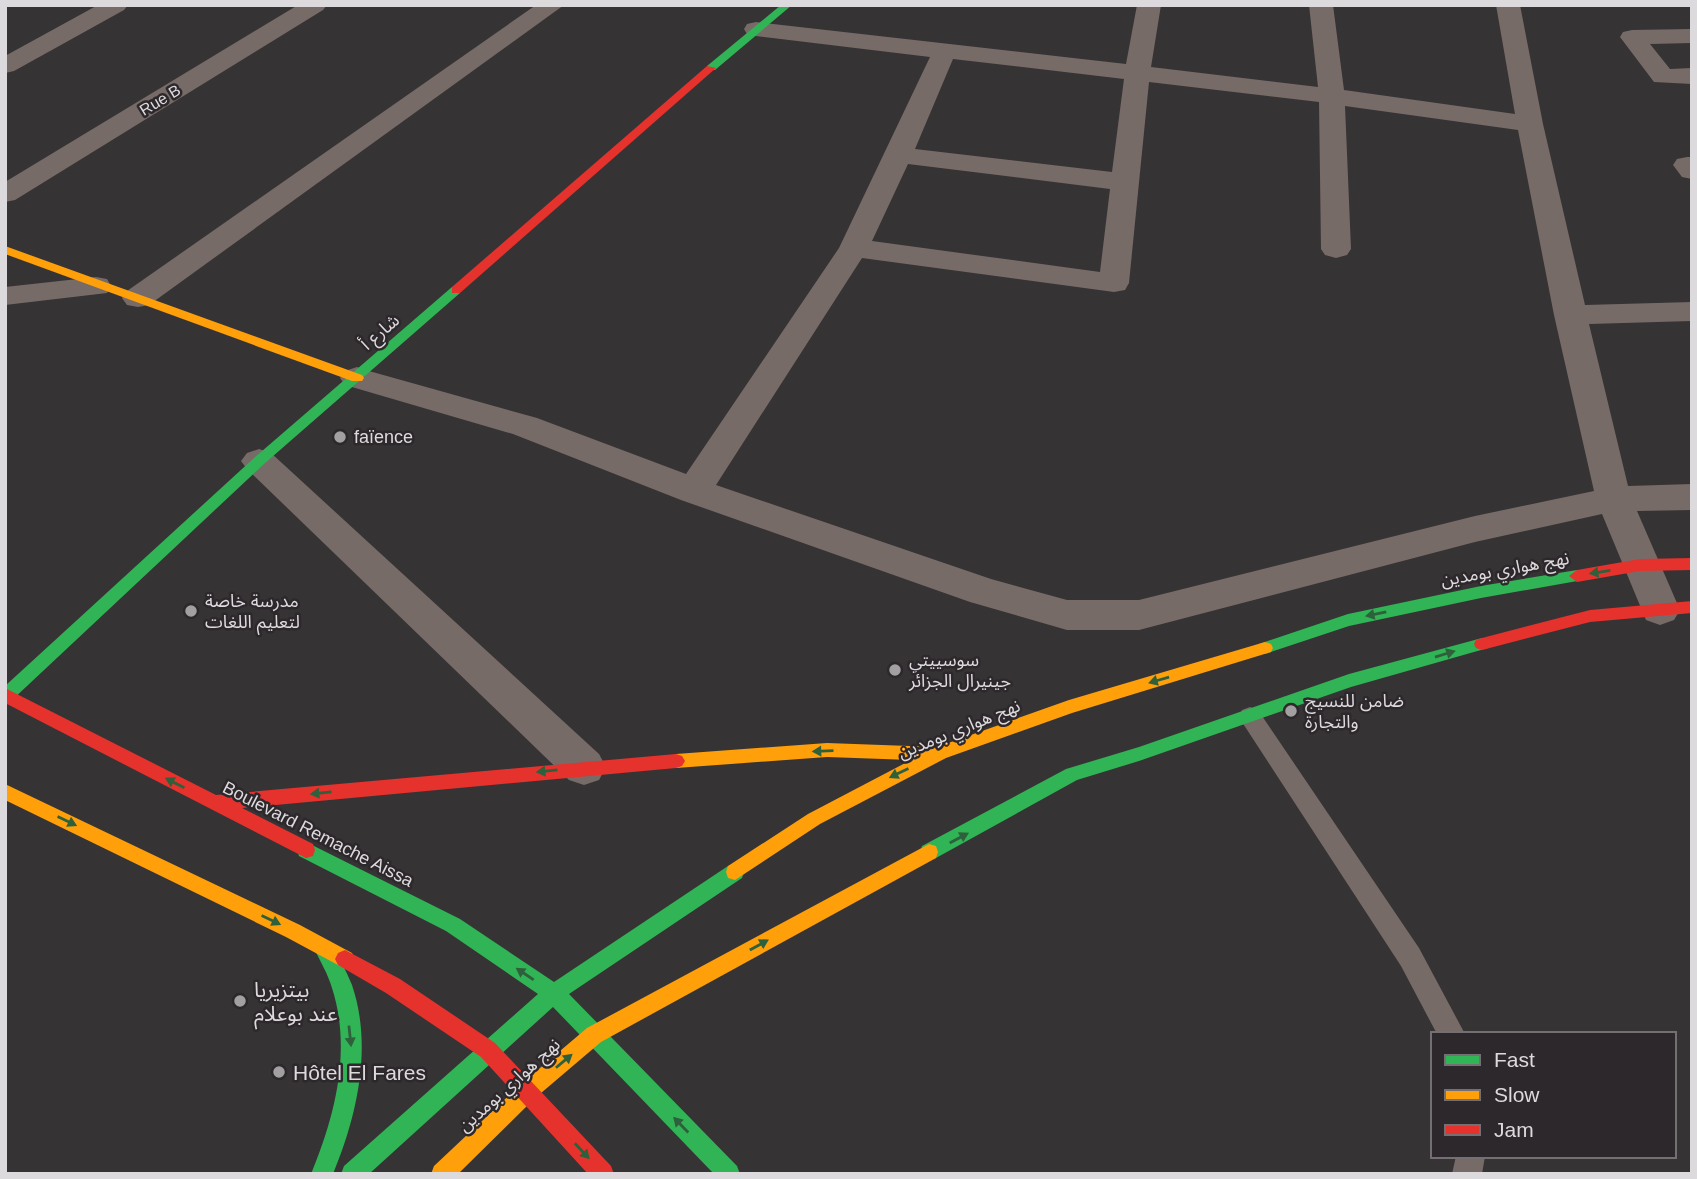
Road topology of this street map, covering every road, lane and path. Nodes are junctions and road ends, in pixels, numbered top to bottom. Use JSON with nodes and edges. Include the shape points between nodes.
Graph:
{"nodes":[{"id":1,"x":117,"y":5,"type":"edge"},
{"id":2,"x":315,"y":5,"type":"edge"},
{"id":3,"x":552,"y":5,"type":"edge"},
{"id":4,"x":787,"y":5,"type":"edge"},
{"id":5,"x":1149,"y":5,"type":"edge"},
{"id":6,"x":1321,"y":5,"type":"edge"},
{"id":7,"x":1508,"y":5,"type":"edge"},
{"id":8,"x":756,"y":30,"type":"junction"},
{"id":9,"x":1692,"y":36,"type":"edge"},
{"id":10,"x":945,"y":50,"type":"junction"},
{"id":11,"x":5,"y":66,"type":"edge"},
{"id":12,"x":1137,"y":74,"type":"junction"},
{"id":13,"x":1692,"y":76,"type":"edge"},
{"id":14,"x":1332,"y":96,"type":"junction"},
{"id":15,"x":1530,"y":124,"type":"junction"},
{"id":16,"x":899,"y":155,"type":"junction"},
{"id":17,"x":1692,"y":165,"type":"edge"},
{"id":18,"x":1692,"y":171,"type":"edge"},
{"id":19,"x":1125,"y":182,"type":"junction"},
{"id":20,"x":5,"y":194,"type":"edge"},
{"id":21,"x":853,"y":248,"type":"junction"},
{"id":22,"x":1336,"y":249,"type":"dead end"},
{"id":23,"x":5,"y":250,"type":"edge"},
{"id":24,"x":96,"y":286,"type":"junction"},
{"id":25,"x":5,"y":296,"type":"edge"},
{"id":26,"x":138,"y":298,"type":"junction"},
{"id":27,"x":1692,"y":311,"type":"edge"},
{"id":28,"x":1570,"y":315,"type":"junction"},
{"id":29,"x":357,"y":378,"type":"junction"},
{"id":30,"x":258,"y":461,"type":"junction"},
{"id":31,"x":694,"y":491,"type":"junction"},
{"id":32,"x":1692,"y":497,"type":"edge"},
{"id":33,"x":1614,"y":499,"type":"junction"},
{"id":34,"x":1692,"y":564,"type":"edge"},
{"id":35,"x":1640,"y":565,"type":"junction"},
{"id":36,"x":1692,"y":607,"type":"edge"},
{"id":37,"x":1660,"y":610,"type":"junction"},
{"id":38,"x":6,"y":695,"type":"edge"},
{"id":39,"x":1250,"y":716,"type":"junction"},
{"id":40,"x":940,"y":753,"type":"junction"},
{"id":41,"x":584,"y":767,"type":"junction"},
{"id":42,"x":5,"y":791,"type":"edge"},
{"id":43,"x":215,"y":803,"type":"junction"},
{"id":44,"x":324,"y":948,"type":"junction"},
{"id":45,"x":554,"y":993,"type":"junction"},
{"id":46,"x":1451,"y":1032,"type":"edge"},
{"id":47,"x":594,"y":1035,"type":"junction"},
{"id":48,"x":488,"y":1050,"type":"junction"},
{"id":49,"x":527,"y":1092,"type":"junction"},
{"id":50,"x":322,"y":1174,"type":"edge"},
{"id":51,"x":352,"y":1174,"type":"edge"},
{"id":52,"x":442,"y":1174,"type":"edge"},
{"id":53,"x":603,"y":1174,"type":"edge"},
{"id":54,"x":729,"y":1174,"type":"edge"}],
"edges":[{"from":1,"to":11,"type":"street"},
{"from":2,"to":20,"type":"street","name":"Rue B"},
{"from":3,"to":26,"type":"street"},
{"from":4,"to":8,"type":"main road","name":"شارع أ"},
{"from":5,"to":12,"type":"street"},
{"from":6,"to":14,"type":"street"},
{"from":7,"to":15,"type":"street"},
{"from":8,"to":10,"type":"street"},
{"from":8,"to":29,"type":"main road","name":"شارع أ"},
{"from":9,"to":13,"type":"street","via":[[1632,37],[1663,77]]},
{"from":10,"to":12,"type":"street"},
{"from":10,"to":16,"type":"street"},
{"from":12,"to":14,"type":"street"},
{"from":12,"to":19,"type":"street"},
{"from":14,"to":15,"type":"street"},
{"from":14,"to":22,"type":"street"},
{"from":15,"to":28,"type":"street"},
{"from":16,"to":19,"type":"street"},
{"from":16,"to":21,"type":"street"},
{"from":17,"to":18,"type":"street","via":[[1687,165]]},
{"from":19,"to":21,"type":"street","via":[[1114,283]]},
{"from":21,"to":31,"type":"street"},
{"from":23,"to":24,"type":"main road"},
{"from":24,"to":25,"type":"street"},
{"from":24,"to":26,"type":"main road"},
{"from":26,"to":29,"type":"main road"},
{"from":27,"to":28,"type":"street"},
{"from":28,"to":33,"type":"street"},
{"from":29,"to":30,"type":"main road","name":"شارع أ"},
{"from":29,"to":31,"type":"street","via":[[525,426]]},
{"from":30,"to":38,"type":"main road","name":"شارع أ"},
{"from":30,"to":41,"type":"street"},
{"from":31,"to":33,"type":"street","via":[[984,592],[1067,615],[1098,617],[1139,615],[1475,529]]},
{"from":32,"to":33,"type":"street"},
{"from":33,"to":35,"type":"street"},
{"from":34,"to":35,"type":"main road","name":"نهج هواري بومدين"},
{"from":35,"to":37,"type":"street"},
{"from":35,"to":40,"type":"main road","name":"نهج هواري بومدين","one_way":true,"via":[[1348,620],[1069,707]]},
{"from":36,"to":37,"type":"main road","name":"نهج هواري بومدين"},
{"from":39,"to":37,"type":"main road","name":"نهج هواري بومدين","one_way":true,"via":[[1349,681],[1517,634],[1590,617]]},
{"from":43,"to":38,"type":"main road","name":"Boulevard Remache Aissa","one_way":true},
{"from":39,"to":46,"type":"lane","via":[[1410,957]]},
{"from":47,"to":39,"type":"main road","name":"نهج هواري بومدين","one_way":true,"via":[[1072,774]]},
{"from":40,"to":41,"type":"main road","one_way":true,"via":[[827,750]]},
{"from":40,"to":45,"type":"main road","name":"نهج هواري بومدين","one_way":true,"via":[[814,820]]},
{"from":41,"to":43,"type":"main road","one_way":true},
{"from":42,"to":44,"type":"main road","one_way":true},
{"from":45,"to":43,"type":"main road","name":"Boulevard Remache Aissa","one_way":true,"via":[[453,925]]},
{"from":44,"to":48,"type":"main road","via":[[393,986]]},
{"from":44,"to":50,"type":"main road","one_way":true,"via":[[344,991],[352,1042],[346,1101]]},
{"from":45,"to":47,"type":"main road","name":"Boulevard Remache Aissa"},
{"from":45,"to":48,"type":"main road","name":"نهج هواري بومدين"},
{"from":49,"to":47,"type":"main road","name":"نهج هواري بومدين","one_way":true},
{"from":54,"to":47,"type":"main road","name":"Boulevard Remache Aissa","one_way":true},
{"from":48,"to":49,"type":"main road"},
{"from":48,"to":51,"type":"main road","name":"نهج هواري بومدين"},
{"from":49,"to":52,"type":"main road","name":"نهج هواري بومدين"},
{"from":49,"to":53,"type":"main road","one_way":true}]}
